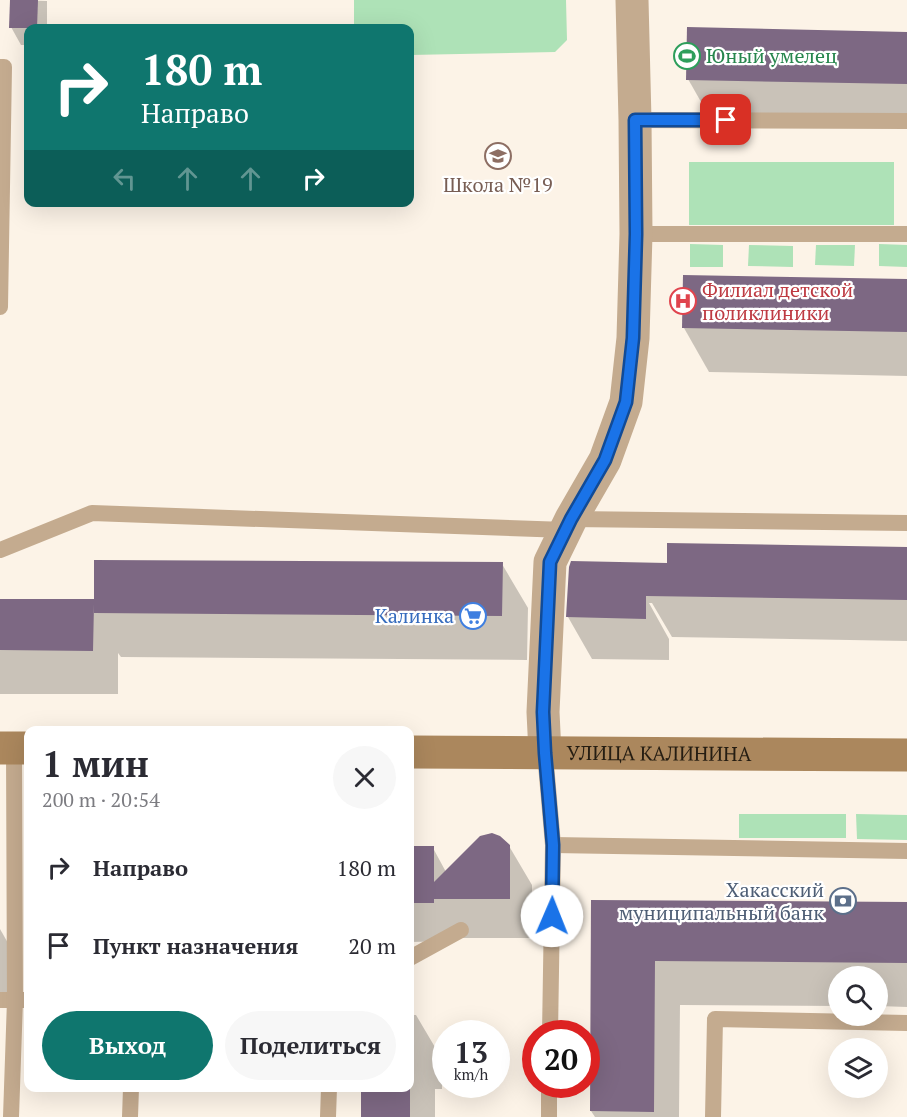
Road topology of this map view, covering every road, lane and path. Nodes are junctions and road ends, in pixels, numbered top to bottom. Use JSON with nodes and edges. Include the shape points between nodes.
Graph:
{"nodes":[{"id":1,"x":632,"y":0,"type":"edge"},
{"id":2,"x":0,"y":67,"type":"edge"},
{"id":3,"x":635,"y":120,"type":"junction"},
{"id":4,"x":907,"y":121,"type":"edge"},
{"id":5,"x":636,"y":234,"type":"junction"},
{"id":6,"x":907,"y":234,"type":"edge"},
{"id":7,"x":0,"y":307,"type":"edge"},
{"id":8,"x":907,"y":523,"type":"edge"},
{"id":9,"x":568,"y":524,"type":"junction"},
{"id":10,"x":0,"y":550,"type":"edge"},
{"id":11,"x":14,"y":748,"type":"edge"},
{"id":12,"x":414,"y":752,"type":"edge"},
{"id":13,"x":545,"y":753,"type":"junction"},
{"id":14,"x":907,"y":755,"type":"edge"},
{"id":15,"x":553,"y":845,"type":"junction"},
{"id":16,"x":907,"y":851,"type":"edge"},
{"id":17,"x":461,"y":930,"type":"dead end"},
{"id":18,"x":414,"y":956,"type":"edge"},
{"id":19,"x":15,"y":1000,"type":"edge"},
{"id":20,"x":550,"y":1020,"type":"edge"},
{"id":21,"x":907,"y":1023,"type":"edge"},
{"id":22,"x":130,"y":1092,"type":"edge"},
{"id":23,"x":329,"y":1092,"type":"edge"},
{"id":24,"x":549,"y":1098,"type":"edge"},
{"id":25,"x":11,"y":1117,"type":"edge"},
{"id":26,"x":130,"y":1117,"type":"edge"},
{"id":27,"x":328,"y":1117,"type":"edge"},
{"id":28,"x":549,"y":1117,"type":"edge"},
{"id":29,"x":713,"y":1117,"type":"edge"}],
"edges":[{"from":1,"to":3,"type":"street"},
{"from":2,"to":7,"type":"lane","via":[[4,67]]},
{"from":3,"to":4,"type":"lane"},
{"from":3,"to":5,"type":"street"},
{"from":5,"to":6,"type":"lane"},
{"from":5,"to":9,"type":"street","via":[[633,338],[626,402],[605,460]]},
{"from":8,"to":9,"type":"lane"},
{"from":9,"to":10,"type":"lane","via":[[92,513]]},
{"from":9,"to":13,"type":"street","via":[[550,562],[543,712]]},
{"from":11,"to":19,"type":"lane"},
{"from":12,"to":13,"type":"main road","name":"УЛИЦА КАЛИНИНА"},
{"from":13,"to":14,"type":"main road","name":"УЛИЦА КАЛИНИНА"},
{"from":13,"to":15,"type":"lane"},
{"from":15,"to":16,"type":"lane"},
{"from":15,"to":20,"type":"lane"},
{"from":17,"to":18,"type":"lane"},
{"from":19,"to":25,"type":"lane"},
{"from":21,"to":29,"type":"lane","via":[[715,1019]]},
{"from":22,"to":26,"type":"lane"},
{"from":23,"to":27,"type":"lane"},
{"from":24,"to":28,"type":"lane"}]}
